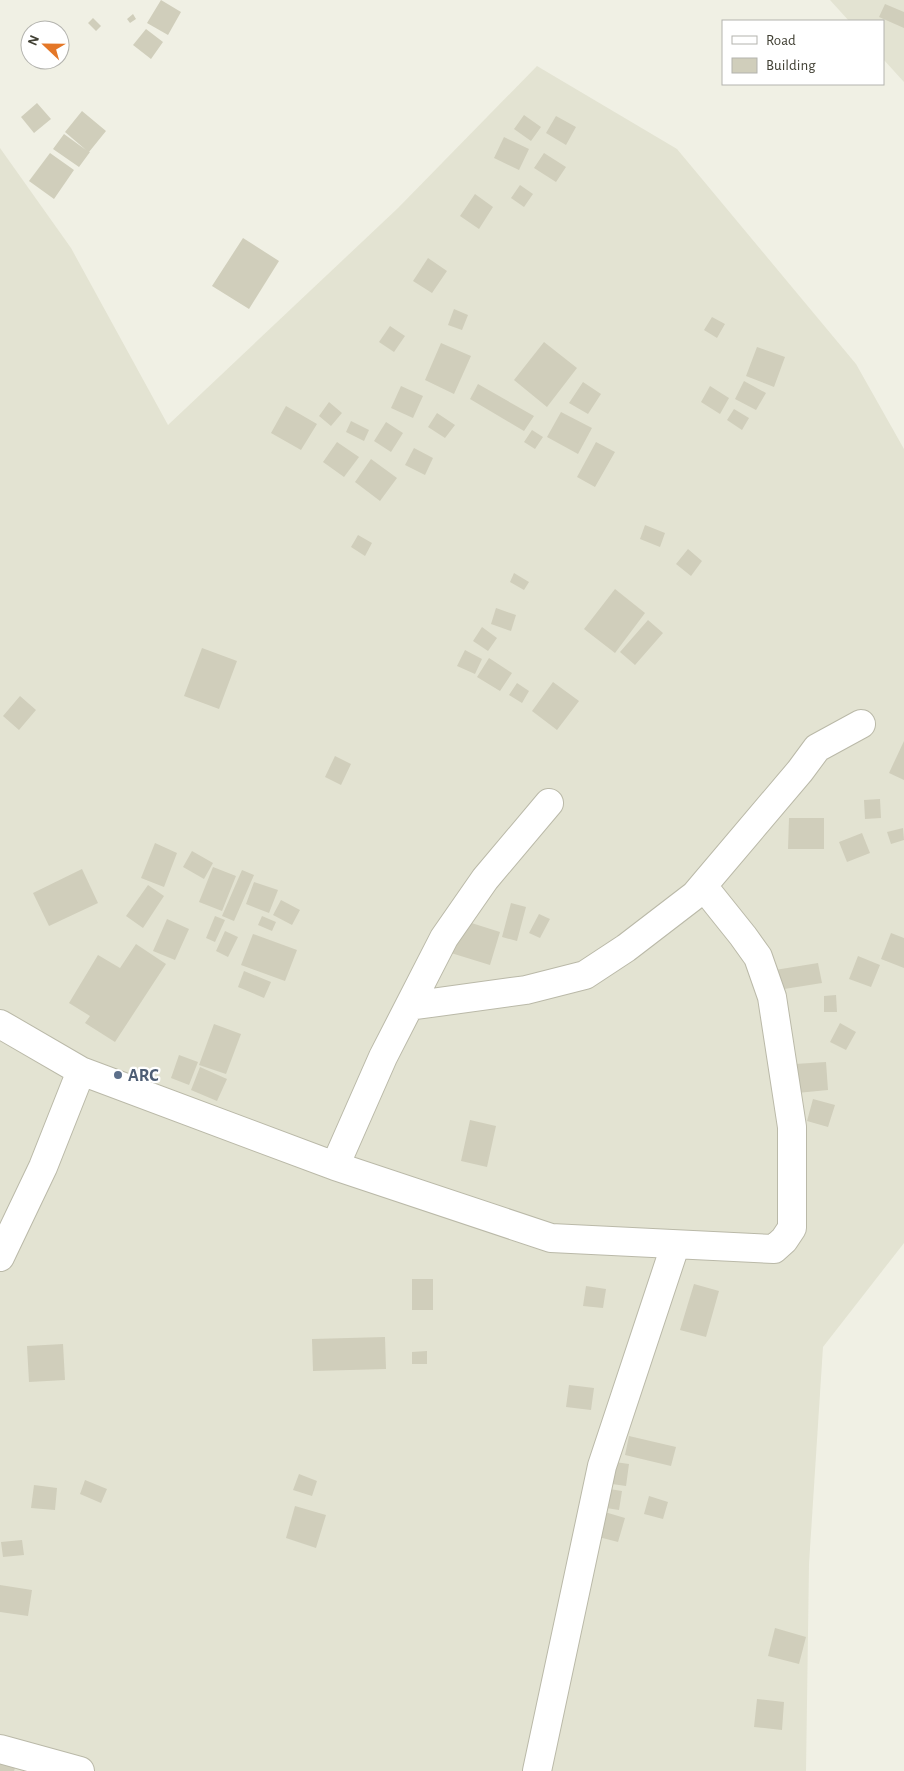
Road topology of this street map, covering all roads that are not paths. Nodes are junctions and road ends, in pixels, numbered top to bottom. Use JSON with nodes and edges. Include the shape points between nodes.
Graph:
{"nodes":[{"id":1,"x":861,"y":724,"type":"dead end"},
{"id":2,"x":549,"y":803,"type":"dead end"},
{"id":3,"x":703,"y":886,"type":"junction"},
{"id":4,"x":409,"y":1006,"type":"junction"},
{"id":5,"x":0,"y":1024,"type":"edge"},
{"id":6,"x":81,"y":1070,"type":"junction"},
{"id":7,"x":335,"y":1166,"type":"junction"},
{"id":8,"x":675,"y":1246,"type":"junction"},
{"id":9,"x":0,"y":1257,"type":"edge"},
{"id":10,"x":0,"y":1748,"type":"edge"},
{"id":11,"x":80,"y":1771,"type":"edge"},
{"id":12,"x":537,"y":1771,"type":"edge"}],
"edges":[{"from":1,"to":3,"type":"street","via":[[817,748]]},
{"from":2,"to":4,"type":"street","via":[[466,903]]},
{"from":3,"to":4,"type":"street","via":[[626,948],[585,975],[526,990]]},
{"from":3,"to":8,"type":"street","via":[[758,957],[772,997],[792,1127],[792,1228],[774,1249]]},
{"from":4,"to":7,"type":"street"},
{"from":5,"to":6,"type":"street"},
{"from":6,"to":7,"type":"street"},
{"from":6,"to":9,"type":"street","via":[[43,1167]]},
{"from":7,"to":8,"type":"street","via":[[551,1238]]},
{"from":8,"to":12,"type":"street","via":[[602,1466]]},
{"from":10,"to":11,"type":"street"}]}
